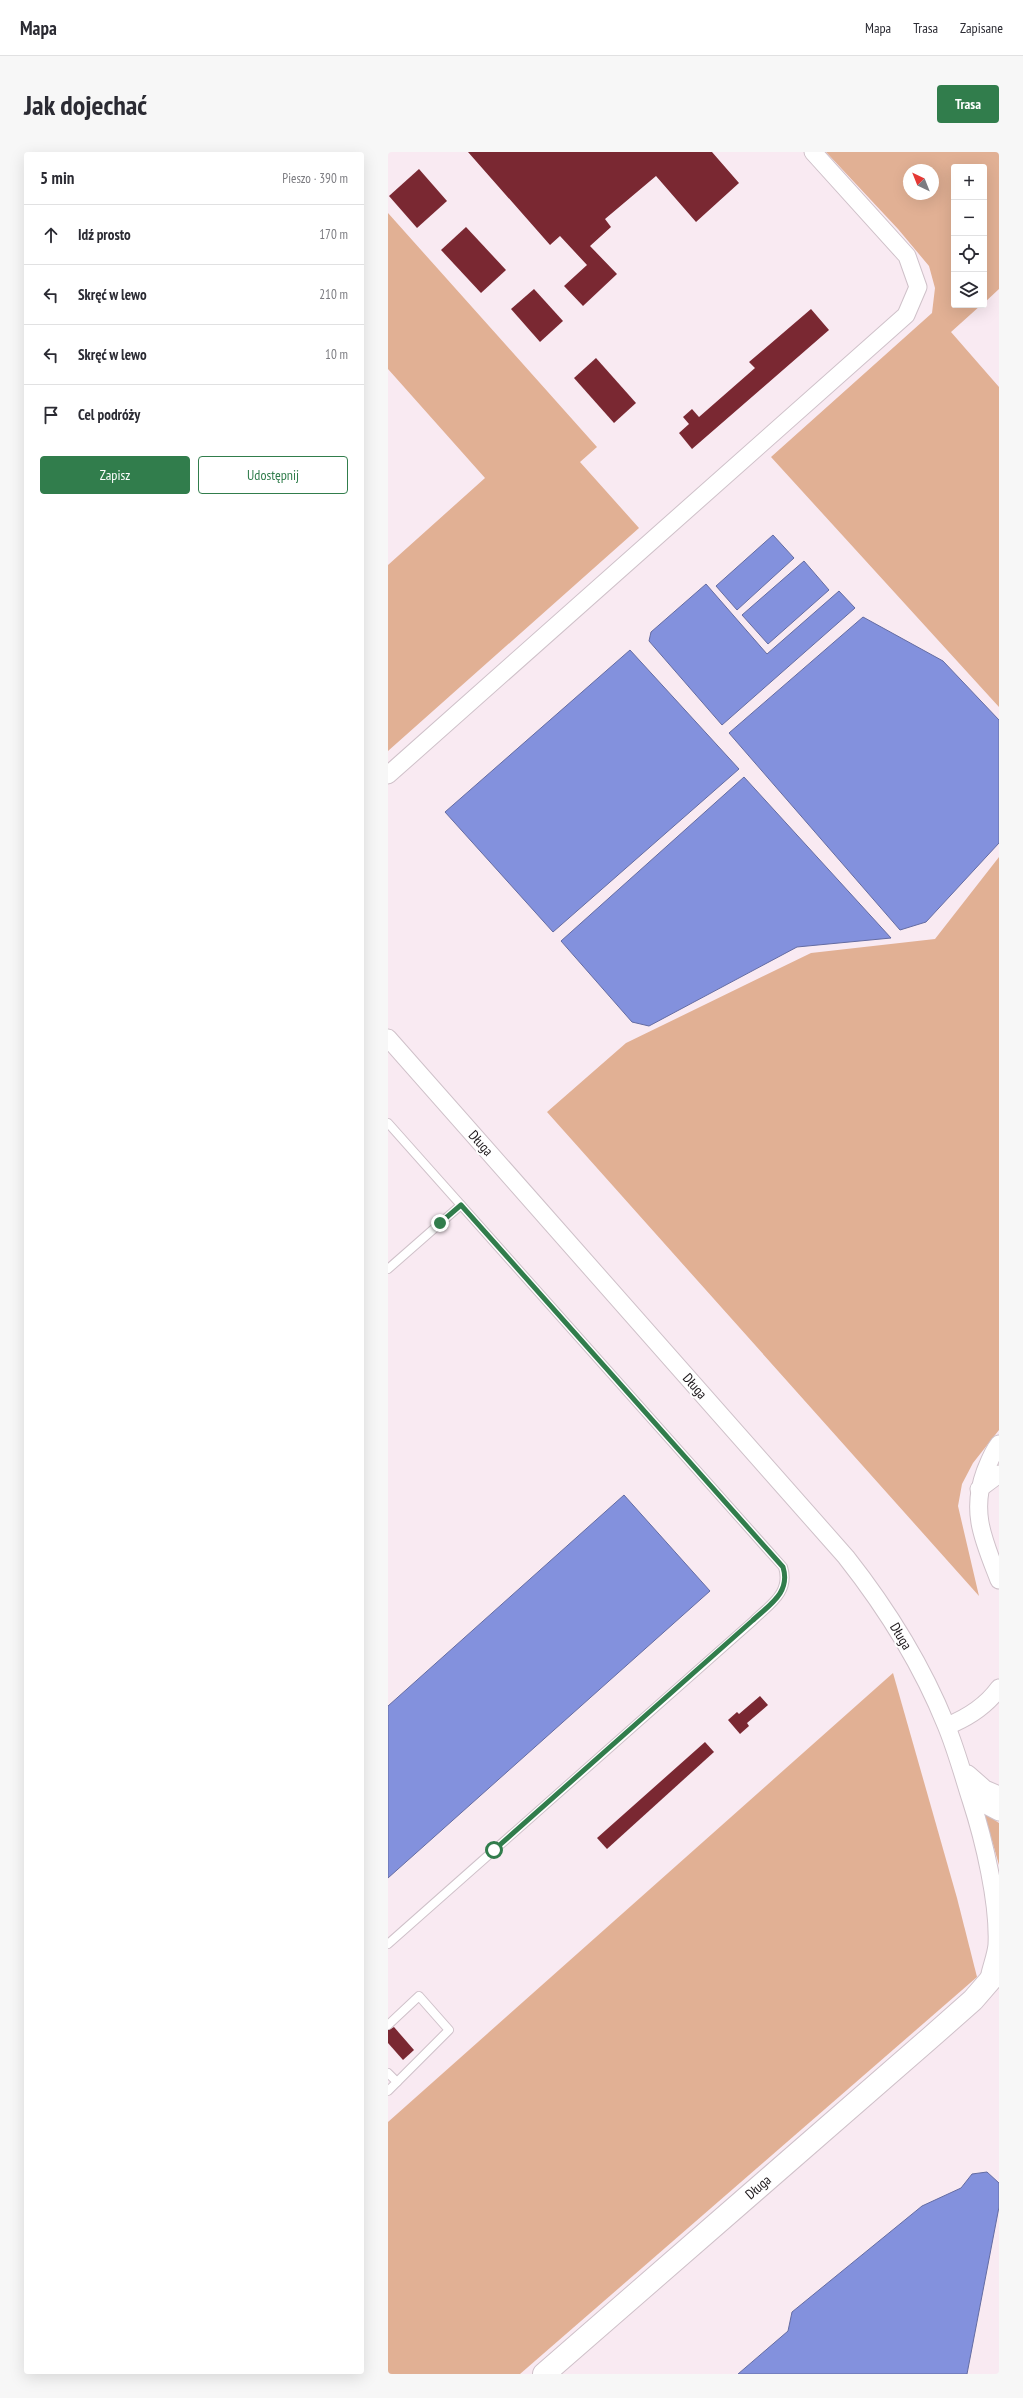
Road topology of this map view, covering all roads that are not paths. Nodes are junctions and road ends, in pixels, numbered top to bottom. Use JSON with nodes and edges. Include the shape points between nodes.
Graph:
{"nodes":[{"id":1,"x":813,"y":152,"type":"edge"},
{"id":2,"x":388,"y":775,"type":"edge"},
{"id":3,"x":388,"y":1038,"type":"edge"},
{"id":4,"x":388,"y":1123,"type":"edge"},
{"id":5,"x":461,"y":1205,"type":"junction"},
{"id":6,"x":388,"y":1269,"type":"edge"},
{"id":7,"x":999,"y":1444,"type":"edge"},
{"id":8,"x":999,"y":1474,"type":"edge"},
{"id":9,"x":979,"y":1489,"type":"junction"},
{"id":10,"x":999,"y":1580,"type":"edge"},
{"id":11,"x":999,"y":1688,"type":"edge"},
{"id":12,"x":947,"y":1726,"type":"junction"},
{"id":13,"x":959,"y":1763,"type":"junction"},
{"id":14,"x":999,"y":1795,"type":"edge"},
{"id":15,"x":999,"y":1812,"type":"edge"},
{"id":16,"x":388,"y":1944,"type":"edge"},
{"id":17,"x":996,"y":1968,"type":"edge"},
{"id":18,"x":388,"y":2025,"type":"edge"},
{"id":19,"x":388,"y":2072,"type":"edge"},
{"id":20,"x":397,"y":2082,"type":"junction"},
{"id":21,"x":388,"y":2091,"type":"edge"},
{"id":22,"x":544,"y":2374,"type":"edge"}],
"edges":[{"from":1,"to":2,"type":"street","via":[[907,256],[918,287],[906,315]]},
{"from":3,"to":12,"type":"street","name":"Długa","via":[[846,1557],[900,1631],[925,1676]]},
{"from":4,"to":5,"type":"lane"},
{"from":5,"to":6,"type":"lane"},
{"from":5,"to":16,"type":"lane","via":[[783,1567],[786,1579],[781,1594],[752,1621]]},
{"from":7,"to":9,"type":"street","via":[[993,1451]]},
{"from":8,"to":9,"type":"street"},
{"from":9,"to":10,"type":"street","via":[[977,1516]]},
{"from":11,"to":12,"type":"street","via":[[963,1720]]},
{"from":12,"to":13,"type":"street","name":"Długa"},
{"from":13,"to":14,"type":"street","name":"Długa","via":[[984,1789]]},
{"from":13,"to":15,"type":"street","name":"Długa","via":[[980,1802]]},
{"from":13,"to":17,"type":"street","name":"Długa","via":[[991,1872],[998,1926]]},
{"from":17,"to":22,"type":"main road","name":"Długa","via":[[973,2000]]},
{"from":18,"to":20,"type":"lane","via":[[419,1996],[449,2030]]},
{"from":19,"to":20,"type":"lane"},
{"from":20,"to":21,"type":"lane"}]}
